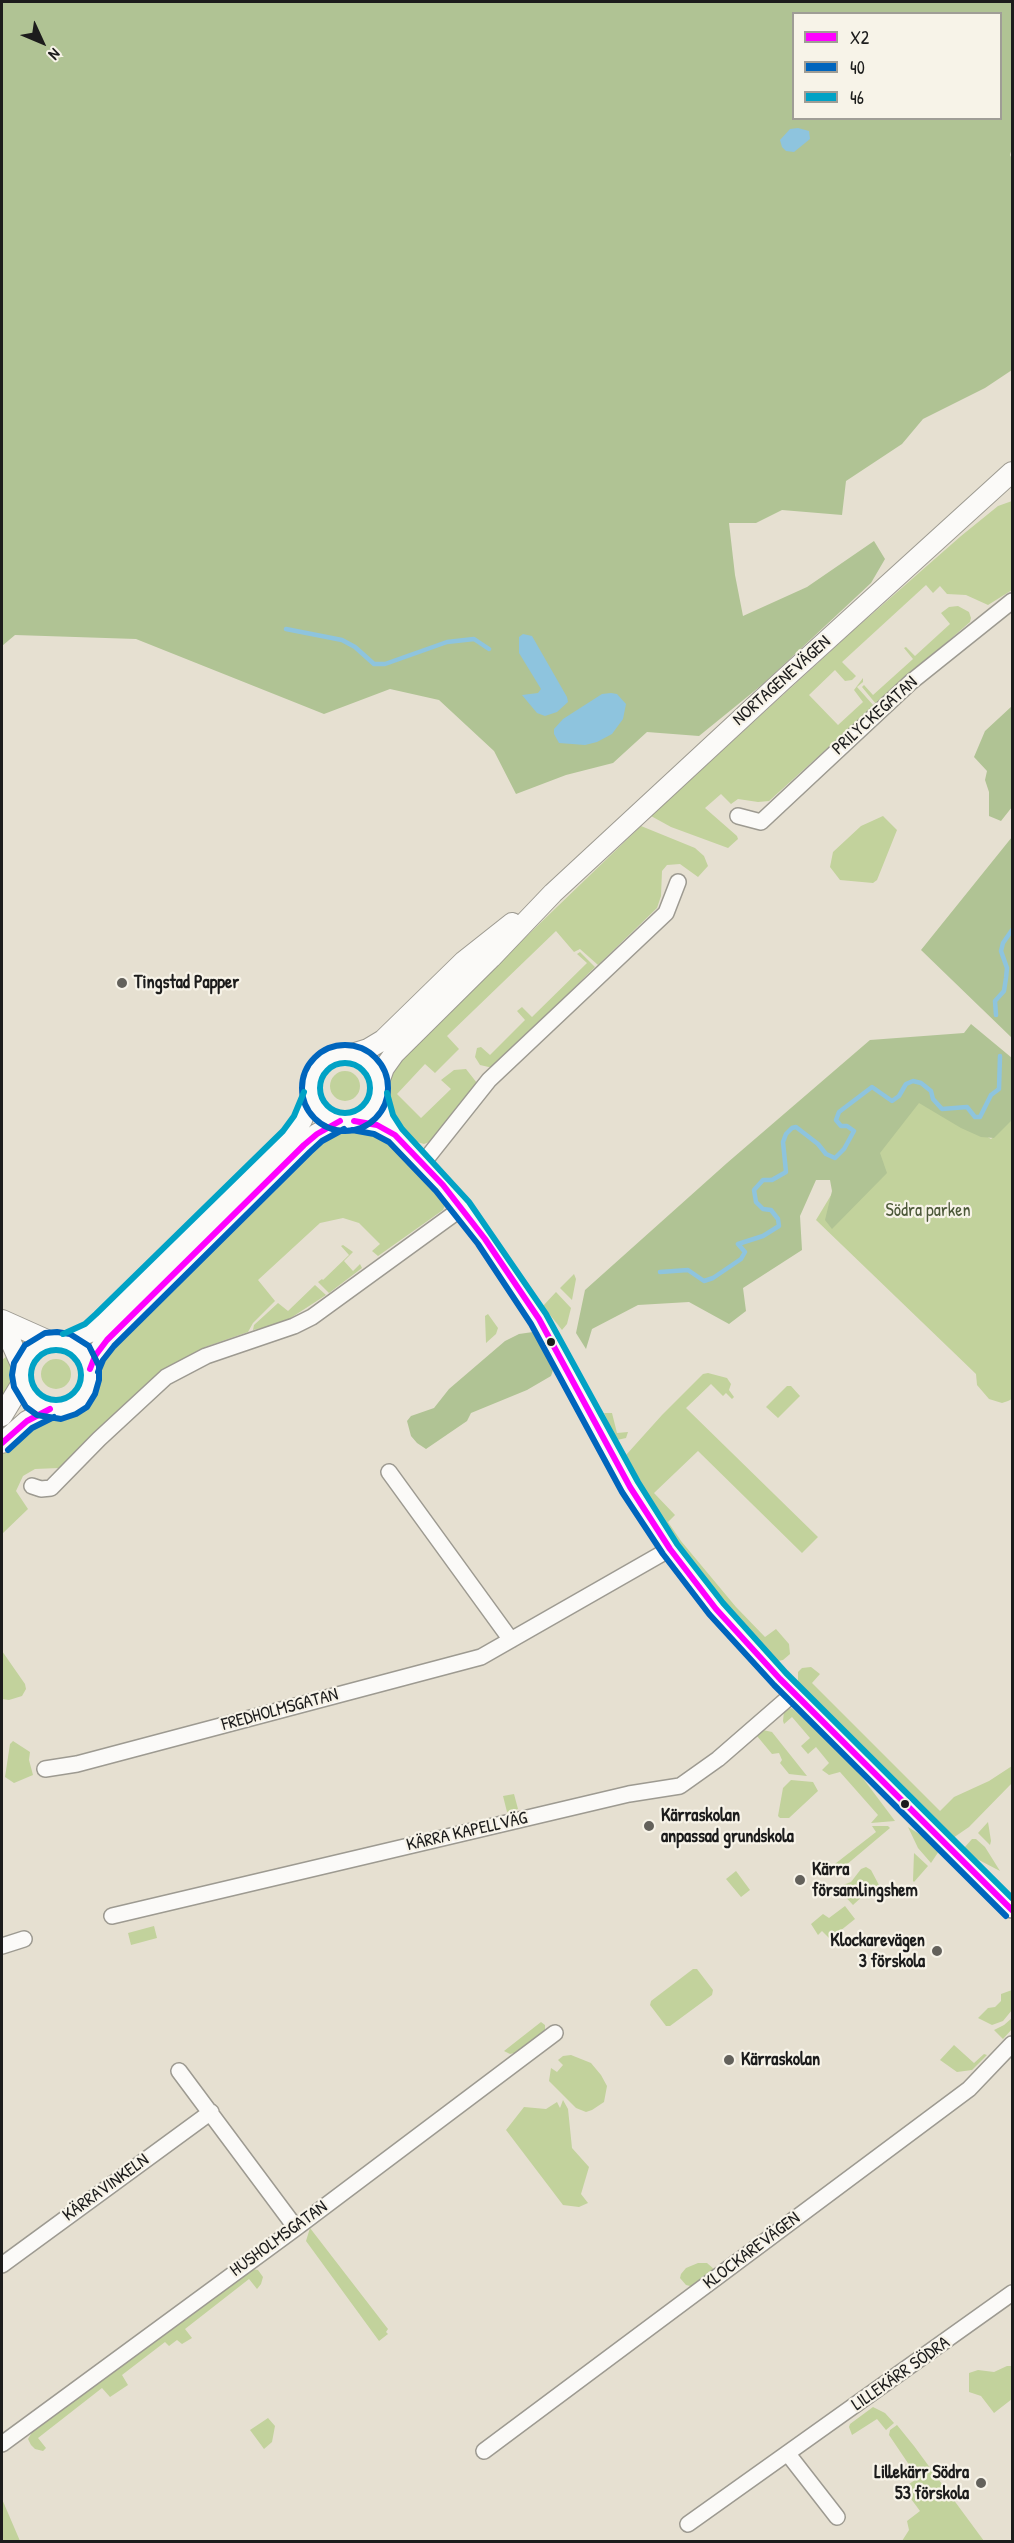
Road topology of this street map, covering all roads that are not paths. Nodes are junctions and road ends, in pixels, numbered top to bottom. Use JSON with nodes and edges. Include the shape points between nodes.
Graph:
{"nodes":[{"id":1,"x":1012,"y":472,"type":"edge"},
{"id":2,"x":1012,"y":601,"type":"edge"},
{"id":3,"x":738,"y":816,"type":"dead end"},
{"id":4,"x":678,"y":882,"type":"dead end"},
{"id":5,"x":553,"y":892,"type":"junction"},
{"id":6,"x":352,"y":1054,"type":"junction"},
{"id":7,"x":378,"y":1089,"type":"junction"},
{"id":8,"x":312,"y":1095,"type":"junction"},
{"id":9,"x":347,"y":1121,"type":"junction"},
{"id":10,"x":394,"y":1135,"type":"junction"},
{"id":11,"x":423,"y":1163,"type":"junction"},
{"id":12,"x":462,"y":1208,"type":"junction"},
{"id":13,"x":2,"y":1321,"type":"edge"},
{"id":14,"x":57,"y":1342,"type":"junction"},
{"id":15,"x":90,"y":1369,"type":"junction"},
{"id":16,"x":22,"y":1375,"type":"junction"},
{"id":17,"x":50,"y":1409,"type":"junction"},
{"id":18,"x":2,"y":1416,"type":"edge"},
{"id":19,"x":2,"y":1443,"type":"edge"},
{"id":20,"x":389,"y":1472,"type":"dead end"},
{"id":21,"x":32,"y":1486,"type":"dead end"},
{"id":22,"x":670,"y":1548,"type":"junction"},
{"id":23,"x":511,"y":1640,"type":"junction"},
{"id":24,"x":794,"y":1693,"type":"junction"},
{"id":25,"x":45,"y":1769,"type":"dead end"},
{"id":26,"x":1012,"y":1910,"type":"edge"},
{"id":27,"x":112,"y":1916,"type":"dead end"},
{"id":28,"x":24,"y":1939,"type":"dead end"},
{"id":29,"x":2,"y":1946,"type":"edge"},
{"id":30,"x":555,"y":2033,"type":"dead end"},
{"id":31,"x":1012,"y":2044,"type":"edge"},
{"id":32,"x":179,"y":2071,"type":"dead end"},
{"id":33,"x":212,"y":2112,"type":"junction"},
{"id":34,"x":296,"y":2228,"type":"junction"},
{"id":35,"x":2,"y":2265,"type":"edge"},
{"id":36,"x":1012,"y":2293,"type":"edge"},
{"id":37,"x":2,"y":2444,"type":"edge"},
{"id":38,"x":484,"y":2451,"type":"dead end"},
{"id":39,"x":788,"y":2454,"type":"junction"},
{"id":40,"x":837,"y":2517,"type":"dead end"},
{"id":41,"x":688,"y":2524,"type":"dead end"}],
"edges":[{"from":1,"to":5,"type":"street","name":"NORTAGENEVÄGEN"},
{"from":2,"to":3,"type":"street","name":"PRILYCKEGATAN","via":[[911,682],[761,822]]},
{"from":4,"to":11,"type":"street","via":[[666,913],[489,1080]]},
{"from":5,"to":6,"type":"street","name":"NORTAGENEVÄGEN","via":[[464,961],[383,1040]]},
{"from":5,"to":7,"type":"street","name":"NORTAGENEVÄGEN","via":[[394,1054],[384,1068]]},
{"from":6,"to":7,"type":"street","via":[[370,1064]]},
{"from":6,"to":8,"type":"street","name":"NORTAGENEVÄGEN","via":[[330,1057],[321,1064],[315,1073]]},
{"from":7,"to":9,"type":"street","name":"NORTAGENEVÄGEN","via":[[369,1112]]},
{"from":7,"to":10,"type":"street"},
{"from":8,"to":9,"type":"street","via":[[322,1112]]},
{"from":8,"to":14,"type":"street","name":"NORTAGENEVÄGEN","via":[[290,1137],[102,1322],[83,1335]]},
{"from":9,"to":10,"type":"street","via":[[377,1125]]},
{"from":9,"to":15,"type":"street","name":"NORTAGENEVÄGEN","via":[[316,1134],[304,1145],[107,1340]]},
{"from":10,"to":11,"type":"street"},
{"from":11,"to":12,"type":"street"},
{"from":12,"to":21,"type":"street","via":[[312,1317],[206,1356],[166,1377],[51,1488]]},
{"from":12,"to":22,"type":"street","via":[[539,1319],[625,1478]]},
{"from":13,"to":14,"type":"street"},
{"from":13,"to":16,"type":"street"},
{"from":14,"to":15,"type":"street","via":[[82,1352]]},
{"from":14,"to":16,"type":"street","name":"NORTAGENEVÄGEN","via":[[32,1351]]},
{"from":15,"to":17,"type":"street","name":"NORTAGENEVÄGEN","via":[[90,1380],[81,1400],[72,1406]]},
{"from":16,"to":17,"type":"street","via":[[32,1401]]},
{"from":16,"to":18,"type":"street","name":"NORTAGENEVÄGEN"},
{"from":17,"to":19,"type":"street","name":"NORTAGENEVÄGEN","via":[[27,1421]]},
{"from":20,"to":23,"type":"street"},
{"from":22,"to":23,"type":"street","name":"FREDHOLMSGATAN"},
{"from":22,"to":24,"type":"street","via":[[716,1609]]},
{"from":23,"to":25,"type":"street","name":"FREDHOLMSGATAN","via":[[481,1657],[77,1764]]},
{"from":24,"to":26,"type":"street"},
{"from":24,"to":27,"type":"street","name":"KÄRRA KAPELLVÄG","via":[[742,1740],[680,1786],[629,1794]]},
{"from":28,"to":29,"type":"street"},
{"from":30,"to":34,"type":"street","name":"HUSHOLMSGATAN"},
{"from":31,"to":38,"type":"street","name":"KLOCKAREVÄGEN","via":[[969,2089]]},
{"from":32,"to":33,"type":"street"},
{"from":33,"to":34,"type":"street"},
{"from":33,"to":35,"type":"street","name":"KÄRRAVINKELN"},
{"from":34,"to":37,"type":"street","name":"HUSHOLMSGATAN"},
{"from":36,"to":39,"type":"street","name":"LILLEKÄRR SÖDRA"},
{"from":39,"to":40,"type":"street"},
{"from":39,"to":41,"type":"street","name":"LILLEKÄRR SÖDRA"}]}
